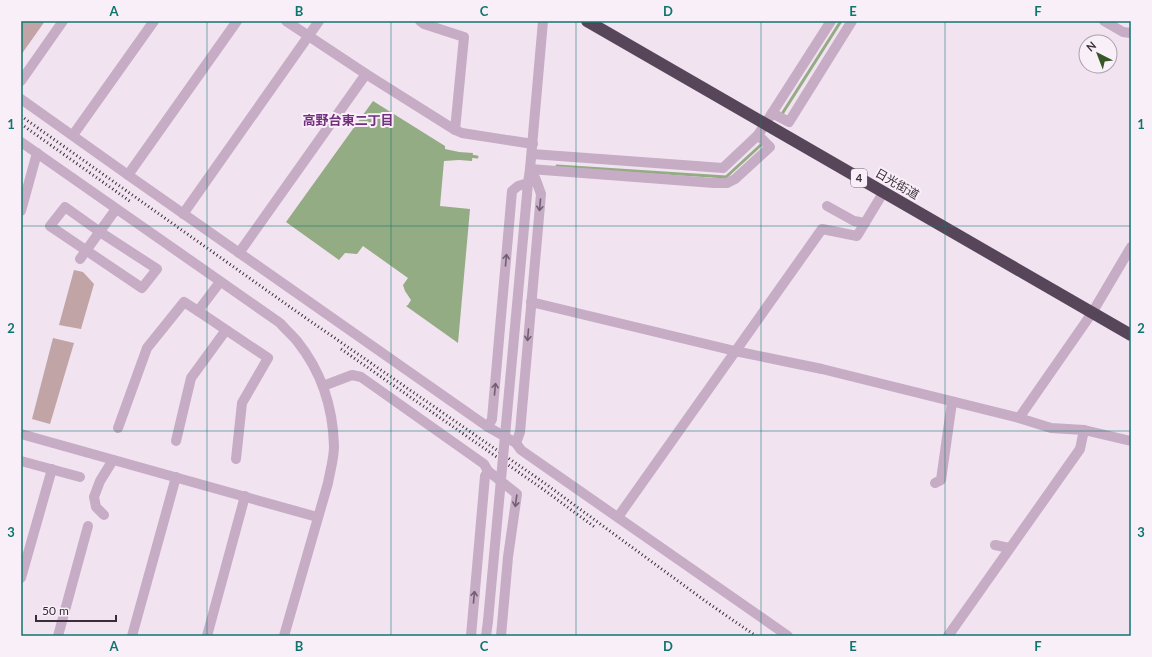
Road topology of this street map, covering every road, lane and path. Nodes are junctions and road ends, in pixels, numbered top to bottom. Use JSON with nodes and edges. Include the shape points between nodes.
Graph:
{"nodes":[{"id":1,"x":63,"y":21,"type":"edge"},
{"id":2,"x":154,"y":21,"type":"edge"},
{"id":3,"x":237,"y":21,"type":"edge"},
{"id":4,"x":286,"y":21,"type":"edge"},
{"id":5,"x":319,"y":21,"type":"edge"},
{"id":6,"x":420,"y":21,"type":"edge"},
{"id":7,"x":543,"y":21,"type":"edge"},
{"id":8,"x":587,"y":21,"type":"edge"},
{"id":9,"x":831,"y":21,"type":"edge"},
{"id":10,"x":852,"y":21,"type":"edge"},
{"id":11,"x":1104,"y":21,"type":"edge"},
{"id":12,"x":1131,"y":33,"type":"edge"},
{"id":13,"x":308,"y":36,"type":"junction"},
{"id":14,"x":366,"y":74,"type":"junction"},
{"id":15,"x":21,"y":81,"type":"edge"},
{"id":16,"x":21,"y":98,"type":"edge"},
{"id":17,"x":769,"y":118,"type":"junction"},
{"id":18,"x":455,"y":130,"type":"junction"},
{"id":19,"x":73,"y":135,"type":"junction"},
{"id":20,"x":758,"y":135,"type":"junction"},
{"id":21,"x":21,"y":142,"type":"edge"},
{"id":22,"x":532,"y":149,"type":"junction"},
{"id":23,"x":37,"y":153,"type":"junction"},
{"id":24,"x":530,"y":169,"type":"junction"},
{"id":25,"x":128,"y":175,"type":"junction"},
{"id":26,"x":528,"y":183,"type":"junction"},
{"id":27,"x":24,"y":185,"type":"edge"},
{"id":28,"x":883,"y":193,"type":"junction"},
{"id":29,"x":827,"y":206,"type":"dead end"},
{"id":30,"x":116,"y":209,"type":"junction"},
{"id":31,"x":21,"y":211,"type":"edge"},
{"id":32,"x":183,"y":214,"type":"junction"},
{"id":33,"x":865,"y":223,"type":"junction"},
{"id":34,"x":100,"y":232,"type":"junction"},
{"id":35,"x":1131,"y":248,"type":"edge"},
{"id":36,"x":239,"y":253,"type":"junction"},
{"id":37,"x":83,"y":255,"type":"junction"},
{"id":38,"x":220,"y":282,"type":"junction"},
{"id":39,"x":531,"y":302,"type":"junction"},
{"id":40,"x":198,"y":311,"type":"junction"},
{"id":41,"x":1092,"y":313,"type":"junction"},
{"id":42,"x":226,"y":330,"type":"junction"},
{"id":43,"x":1131,"y":335,"type":"edge"},
{"id":44,"x":736,"y":351,"type":"junction"},
{"id":45,"x":323,"y":386,"type":"junction"},
{"id":46,"x":952,"y":402,"type":"junction"},
{"id":47,"x":1018,"y":418,"type":"junction"},
{"id":48,"x":488,"y":427,"type":"junction"},
{"id":49,"x":118,"y":428,"type":"dead end"},
{"id":50,"x":1084,"y":430,"type":"junction"},
{"id":51,"x":21,"y":434,"type":"edge"},
{"id":52,"x":176,"y":441,"type":"dead end"},
{"id":53,"x":1131,"y":441,"type":"edge"},
{"id":54,"x":516,"y":443,"type":"junction"},
{"id":55,"x":236,"y":459,"type":"dead end"},
{"id":56,"x":113,"y":460,"type":"junction"},
{"id":57,"x":21,"y":461,"type":"edge"},
{"id":58,"x":52,"y":469,"type":"junction"},
{"id":59,"x":488,"y":471,"type":"junction"},
{"id":60,"x":80,"y":477,"type":"dead end"},
{"id":61,"x":176,"y":477,"type":"junction"},
{"id":62,"x":935,"y":483,"type":"dead end"},
{"id":63,"x":245,"y":496,"type":"junction"},
{"id":64,"x":104,"y":515,"type":"dead end"},
{"id":65,"x":318,"y":517,"type":"junction"},
{"id":66,"x":618,"y":517,"type":"junction"},
{"id":67,"x":88,"y":526,"type":"dead end"},
{"id":68,"x":994,"y":545,"type":"dead end"},
{"id":69,"x":1009,"y":548,"type":"junction"},
{"id":70,"x":21,"y":578,"type":"edge"},
{"id":71,"x":58,"y":636,"type":"edge"},
{"id":72,"x":132,"y":636,"type":"edge"},
{"id":73,"x":207,"y":636,"type":"edge"},
{"id":74,"x":284,"y":636,"type":"edge"},
{"id":75,"x":471,"y":636,"type":"edge"},
{"id":76,"x":486,"y":636,"type":"edge"},
{"id":77,"x":501,"y":636,"type":"edge"},
{"id":78,"x":788,"y":636,"type":"edge"},
{"id":79,"x":948,"y":636,"type":"edge"}],
"edges":[{"from":1,"to":15,"type":"street"},
{"from":2,"to":19,"type":"street"},
{"from":3,"to":25,"type":"street"},
{"from":4,"to":13,"type":"street"},
{"from":5,"to":13,"type":"street"},
{"from":6,"to":18,"type":"street","via":[[464,36]]},
{"from":7,"to":22,"type":"street"},
{"from":8,"to":17,"type":"highway","name":"日光街道","number":"4"},
{"from":9,"to":17,"type":"street"},
{"from":10,"to":17,"type":"street","via":[[788,122]]},
{"from":11,"to":12,"type":"street","via":[[1123,32]]},
{"from":13,"to":14,"type":"street"},
{"from":13,"to":32,"type":"street"},
{"from":14,"to":18,"type":"street"},
{"from":14,"to":36,"type":"street"},
{"from":16,"to":19,"type":"street"},
{"from":17,"to":20,"type":"street"},
{"from":17,"to":28,"type":"highway","name":"日光街道","number":"4"},
{"from":18,"to":22,"type":"street"},
{"from":19,"to":25,"type":"street"},
{"from":20,"to":22,"type":"street","via":[[723,168]]},
{"from":20,"to":24,"type":"street","via":[[770,147],[735,180],[727,183]]},
{"from":21,"to":23,"type":"street"},
{"from":22,"to":24,"type":"street"},
{"from":23,"to":27,"type":"street"},
{"from":23,"to":30,"type":"street"},
{"from":24,"to":26,"type":"street"},
{"from":24,"to":39,"type":"street","one_way":true,"via":[[541,194]]},
{"from":25,"to":32,"type":"street"},
{"from":48,"to":26,"type":"street","one_way":true,"via":[[492,419],[512,191]]},
{"from":26,"to":76,"type":"street","bridge":true},
{"from":27,"to":31,"type":"street"},
{"from":28,"to":33,"type":"street"},
{"from":28,"to":41,"type":"highway","name":"日光街道","number":"4"},
{"from":29,"to":33,"type":"street","via":[[854,221]]},
{"from":30,"to":34,"type":"street"},
{"from":30,"to":38,"type":"street"},
{"from":32,"to":36,"type":"street"},
{"from":33,"to":44,"type":"street","via":[[857,236],[822,230]]},
{"from":34,"to":37,"type":"street"},
{"from":34,"to":37,"type":"street","via":[[65,207],[50,226]]},
{"from":34,"to":37,"type":"street","via":[[157,269],[142,288]]},
{"from":35,"to":41,"type":"street"},
{"from":36,"to":48,"type":"street"},
{"from":38,"to":40,"type":"street"},
{"from":38,"to":45,"type":"street","via":[[280,324],[296,340]]},
{"from":39,"to":44,"type":"street"},
{"from":39,"to":54,"type":"street","one_way":true,"via":[[520,432]]},
{"from":40,"to":42,"type":"street"},
{"from":40,"to":49,"type":"street","via":[[184,302],[147,348]]},
{"from":41,"to":43,"type":"highway","name":"日光街道","number":"4"},
{"from":41,"to":47,"type":"street"},
{"from":42,"to":52,"type":"street","via":[[191,378]]},
{"from":42,"to":55,"type":"street","via":[[268,358],[242,403]]},
{"from":44,"to":46,"type":"street","via":[[822,369]]},
{"from":44,"to":66,"type":"street"},
{"from":45,"to":59,"type":"street","via":[[352,375],[361,377],[484,464]]},
{"from":45,"to":65,"type":"street","via":[[328,402],[334,447],[328,483]]},
{"from":46,"to":47,"type":"street"},
{"from":46,"to":62,"type":"street","via":[[941,480]]},
{"from":47,"to":50,"type":"street","via":[[1051,428]]},
{"from":48,"to":54,"type":"street"},
{"from":50,"to":53,"type":"street"},
{"from":50,"to":69,"type":"street","via":[[1080,449]]},
{"from":51,"to":56,"type":"street"},
{"from":54,"to":66,"type":"street","via":[[521,450]]},
{"from":56,"to":61,"type":"street"},
{"from":56,"to":64,"type":"street","via":[[94,497],[96,507]]},
{"from":57,"to":58,"type":"street"},
{"from":58,"to":60,"type":"street"},
{"from":58,"to":70,"type":"street"},
{"from":75,"to":59,"type":"street","one_way":true},
{"from":59,"to":77,"type":"street","one_way":true,"via":[[517,494],[508,556]]},
{"from":61,"to":63,"type":"street"},
{"from":61,"to":72,"type":"street"},
{"from":63,"to":65,"type":"street"},
{"from":63,"to":73,"type":"street"},
{"from":65,"to":74,"type":"street"},
{"from":66,"to":78,"type":"street"},
{"from":67,"to":71,"type":"street"},
{"from":68,"to":69,"type":"street"},
{"from":69,"to":79,"type":"street"}]}
